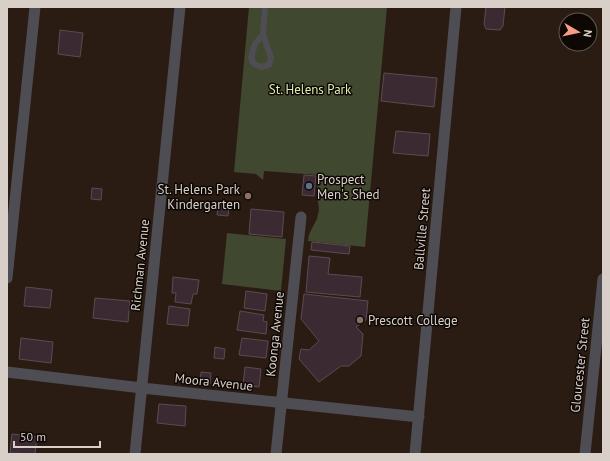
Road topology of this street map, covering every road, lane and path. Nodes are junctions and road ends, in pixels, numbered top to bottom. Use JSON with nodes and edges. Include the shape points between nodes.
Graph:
{"nodes":[{"id":1,"x":36,"y":7,"type":"edge"},
{"id":2,"x":180,"y":7,"type":"edge"},
{"id":3,"x":265,"y":7,"type":"edge"},
{"id":4,"x":456,"y":7,"type":"edge"},
{"id":5,"x":263,"y":34,"type":"junction"},
{"id":6,"x":300,"y":217,"type":"dead end"},
{"id":7,"x":7,"y":278,"type":"edge"},
{"id":8,"x":603,"y":278,"type":"edge"},
{"id":9,"x":7,"y":372,"type":"edge"},
{"id":10,"x":142,"y":388,"type":"junction"},
{"id":11,"x":282,"y":403,"type":"junction"},
{"id":12,"x":419,"y":417,"type":"junction"},
{"id":13,"x":135,"y":454,"type":"edge"},
{"id":14,"x":276,"y":454,"type":"edge"},
{"id":15,"x":415,"y":454,"type":"edge"},
{"id":16,"x":585,"y":454,"type":"edge"}],
"edges":[{"from":1,"to":7,"type":"street"},
{"from":2,"to":10,"type":"street","name":"Richman Avenue"},
{"from":3,"to":5,"type":"lane"},
{"from":4,"to":12,"type":"street","name":"Ballville Street"},
{"from":5,"to":5,"type":"lane","via":[[271,58],[269,65],[261,67],[254,64],[251,58],[255,44]]},
{"from":6,"to":11,"type":"street","name":"Koonga Avenue"},
{"from":8,"to":16,"type":"street","name":"Gloucester Street"},
{"from":9,"to":10,"type":"street","name":"Moora Avenue"},
{"from":10,"to":11,"type":"street","name":"Moora Avenue"},
{"from":10,"to":13,"type":"street","name":"Richman Avenue"},
{"from":11,"to":12,"type":"street","name":"Moora Avenue"},
{"from":11,"to":14,"type":"street","name":"Koonga Avenue"},
{"from":12,"to":15,"type":"street","name":"Ballville Street"}]}
